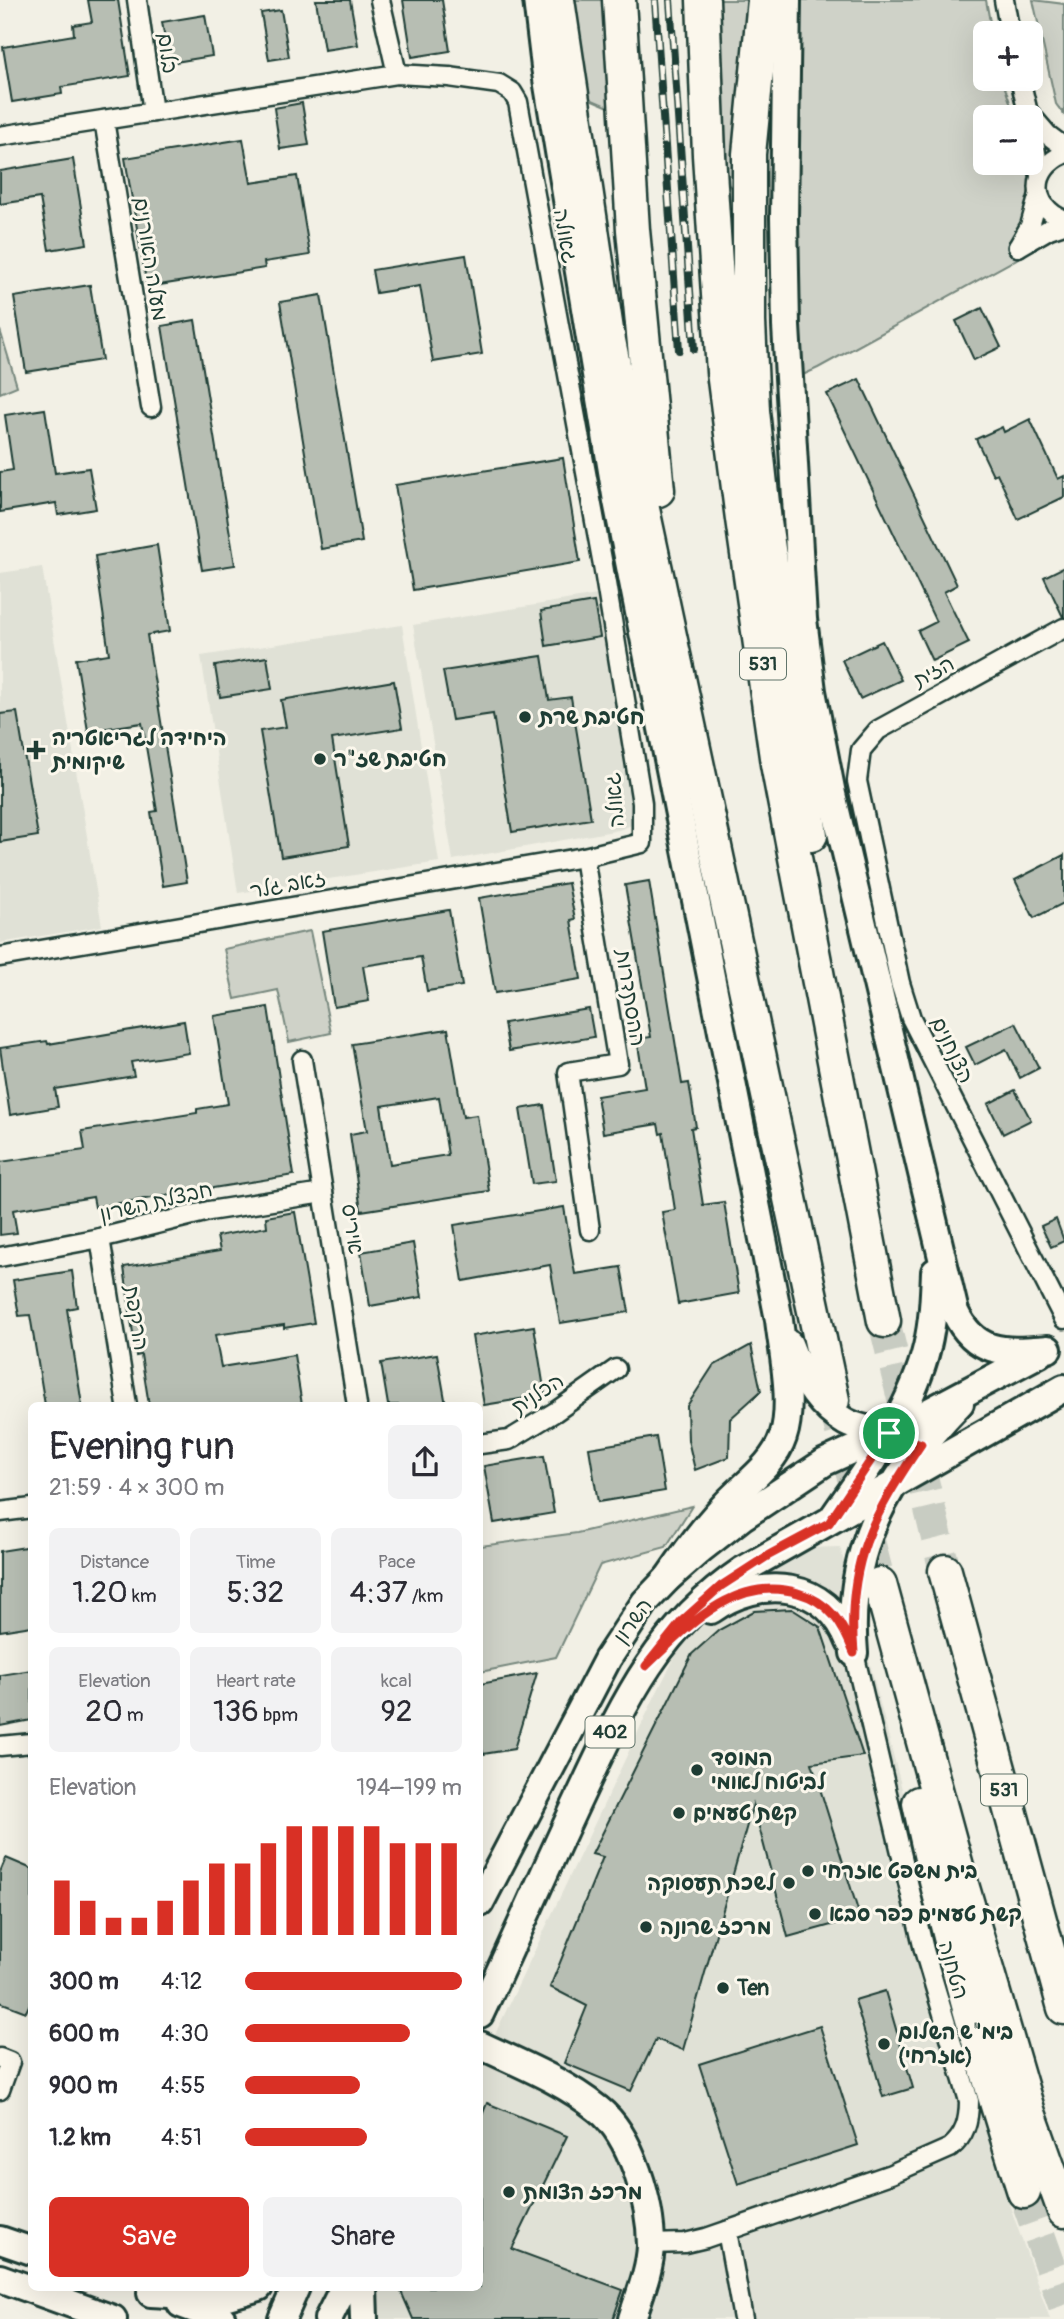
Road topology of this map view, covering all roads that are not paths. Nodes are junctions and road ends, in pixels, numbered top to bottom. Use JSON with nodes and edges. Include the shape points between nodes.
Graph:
{"nodes":[{"id":1,"x":137,"y":0,"type":"edge"},
{"id":2,"x":380,"y":0,"type":"edge"},
{"id":3,"x":537,"y":0,"type":"edge"},
{"id":4,"x":558,"y":0,"type":"edge"},
{"id":5,"x":619,"y":0,"type":"edge"},
{"id":6,"x":703,"y":0,"type":"edge"},
{"id":7,"x":764,"y":0,"type":"edge"},
{"id":8,"x":787,"y":0,"type":"edge"},
{"id":9,"x":1004,"y":0,"type":"edge"},
{"id":10,"x":1008,"y":21,"type":"edge"},
{"id":11,"x":397,"y":74,"type":"junction"},
{"id":12,"x":153,"y":112,"type":"junction"},
{"id":13,"x":104,"y":120,"type":"junction"},
{"id":14,"x":1043,"y":130,"type":"edge"},
{"id":15,"x":0,"y":136,"type":"edge"},
{"id":16,"x":1064,"y":147,"type":"edge"},
{"id":17,"x":1064,"y":154,"type":"edge"},
{"id":18,"x":1038,"y":175,"type":"edge"},
{"id":19,"x":1040,"y":185,"type":"junction"},
{"id":20,"x":1064,"y":222,"type":"edge"},
{"id":21,"x":152,"y":407,"type":"dead end"},
{"id":22,"x":1064,"y":628,"type":"edge"},
{"id":23,"x":696,"y":757,"type":"junction"},
{"id":24,"x":857,"y":781,"type":"joint"},
{"id":25,"x":584,"y":856,"type":"junction"},
{"id":26,"x":0,"y":957,"type":"edge"},
{"id":27,"x":302,"y":1060,"type":"dead end"},
{"id":28,"x":323,"y":1193,"type":"junction"},
{"id":29,"x":590,"y":1230,"type":"dead end"},
{"id":30,"x":934,"y":1231,"type":"junction"},
{"id":31,"x":100,"y":1238,"type":"junction"},
{"id":32,"x":0,"y":1257,"type":"edge"},
{"id":33,"x":1064,"y":1319,"type":"edge"},
{"id":34,"x":779,"y":1320,"type":"junction"},
{"id":35,"x":1056,"y":1346,"type":"edge"},
{"id":36,"x":616,"y":1369,"type":"dead end"},
{"id":37,"x":978,"y":1385,"type":"junction"},
{"id":38,"x":1064,"y":1388,"type":"edge"},
{"id":39,"x":833,"y":1400,"type":"tunnel mouth"},
{"id":40,"x":127,"y":1402,"type":"edge"},
{"id":41,"x":357,"y":1402,"type":"edge"},
{"id":42,"x":889,"y":1433,"type":"junction"},
{"id":43,"x":483,"y":1444,"type":"edge"},
{"id":44,"x":921,"y":1444,"type":"junction"},
{"id":45,"x":961,"y":1445,"type":"junction"},
{"id":46,"x":894,"y":1484,"type":"junction"},
{"id":47,"x":28,"y":1508,"type":"edge"},
{"id":48,"x":0,"y":1512,"type":"edge"},
{"id":49,"x":829,"y":1523,"type":"junction"},
{"id":50,"x":945,"y":1572,"type":"tunnel mouth"},
{"id":51,"x":668,"y":1578,"type":"junction"},
{"id":52,"x":880,"y":1584,"type":"tunnel mouth"},
{"id":53,"x":894,"y":1639,"type":"junction"},
{"id":54,"x":854,"y":1653,"type":"junction"},
{"id":55,"x":646,"y":1666,"type":"junction"},
{"id":56,"x":28,"y":1743,"type":"edge"},
{"id":57,"x":0,"y":1746,"type":"edge"},
{"id":58,"x":483,"y":1897,"type":"edge"},
{"id":59,"x":483,"y":2007,"type":"edge"},
{"id":60,"x":1064,"y":2008,"type":"edge"},
{"id":61,"x":483,"y":2046,"type":"edge"},
{"id":62,"x":0,"y":2058,"type":"edge"},
{"id":63,"x":0,"y":2090,"type":"edge"},
{"id":64,"x":1024,"y":2192,"type":"tunnel mouth"},
{"id":65,"x":1064,"y":2211,"type":"edge"},
{"id":66,"x":727,"y":2231,"type":"junction"},
{"id":67,"x":0,"y":2240,"type":"edge"},
{"id":68,"x":651,"y":2244,"type":"junction"},
{"id":69,"x":28,"y":2250,"type":"edge"},
{"id":70,"x":0,"y":2278,"type":"edge"},
{"id":71,"x":28,"y":2288,"type":"edge"},
{"id":72,"x":38,"y":2291,"type":"joint"},
{"id":73,"x":146,"y":2291,"type":"edge"},
{"id":74,"x":153,"y":2291,"type":"edge"},
{"id":75,"x":247,"y":2291,"type":"edge"},
{"id":76,"x":294,"y":2291,"type":"edge"},
{"id":77,"x":342,"y":2291,"type":"edge"},
{"id":78,"x":363,"y":2291,"type":"edge"},
{"id":79,"x":87,"y":2319,"type":"edge"},
{"id":80,"x":113,"y":2319,"type":"edge"},
{"id":81,"x":222,"y":2319,"type":"edge"},
{"id":82,"x":282,"y":2319,"type":"edge"},
{"id":83,"x":328,"y":2319,"type":"edge"},
{"id":84,"x":364,"y":2319,"type":"edge"},
{"id":85,"x":632,"y":2319,"type":"edge"},
{"id":86,"x":743,"y":2319,"type":"edge"}],
"edges":[{"from":1,"to":12,"type":"street","name":"בלום"},
{"from":2,"to":11,"type":"street"},
{"from":3,"to":34,"type":"main road","via":[[617,501]]},
{"from":4,"to":23,"type":"highway","via":[[607,330]]},
{"from":5,"to":23,"type":"highway","via":[[653,456]]},
{"from":6,"to":7,"type":"highway","number":"531","via":[[723,372],[743,532],[777,764],[884,1321],[767,536],[753,411],[750,155]]},
{"from":8,"to":30,"type":"main road","via":[[786,326],[803,619],[832,794]]},
{"from":9,"to":10,"type":"street"},
{"from":11,"to":12,"type":"street","name":"גאולה"},
{"from":11,"to":25,"type":"street","name":"גאולה","via":[[499,84],[518,102],[642,803],[642,843]]},
{"from":12,"to":13,"type":"street","name":"גאולה"},
{"from":13,"to":15,"type":"street","name":"גאולה"},
{"from":13,"to":21,"type":"street","name":"מעלה האורנים"},
{"from":14,"to":16,"type":"street"},
{"from":17,"to":19,"type":"street","via":[[1054,159]]},
{"from":18,"to":19,"type":"street"},
{"from":19,"to":20,"type":"street","via":[[1045,208]]},
{"from":19,"to":20,"type":"street","via":[[1030,226],[1018,247]]},
{"from":22,"to":24,"type":"street","name":"הזית","via":[[878,730],[861,750]]},
{"from":23,"to":39,"type":"highway"},
{"from":24,"to":33,"type":"street","name":"הצנחנים","via":[[911,1018]]},
{"from":25,"to":26,"type":"street","name":"זאב גלר"},
{"from":25,"to":29,"type":"street","name":"ההסתדרות","via":[[618,1064],[568,1072]]},
{"from":27,"to":28,"type":"street","name":"איריס"},
{"from":28,"to":31,"type":"street","name":"חבצלת השרון","via":[[209,1211]]},
{"from":28,"to":41,"type":"street","name":"איריס"},
{"from":30,"to":35,"type":"main road","via":[[954,1312],[969,1334],[991,1349],[1004,1351]]},
{"from":30,"to":42,"type":"main road","via":[[933,1308],[927,1347]]},
{"from":31,"to":32,"type":"street","name":"חבצלת השרון"},
{"from":31,"to":40,"type":"street","name":"הרקפת"},
{"from":34,"to":42,"type":"main road","via":[[801,1373],[818,1398],[845,1421]]},
{"from":34,"to":51,"type":"main road","via":[[787,1410],[783,1438],[764,1466],[708,1523]]},
{"from":35,"to":37,"type":"main road","number":"402"},
{"from":36,"to":43,"type":"street","name":"הכלנית","via":[[509,1440]]},
{"from":37,"to":42,"type":"main road","number":"402"},
{"from":37,"to":44,"type":"main road"},
{"from":38,"to":45,"type":"main road","number":"402"},
{"from":42,"to":44,"type":"main road"},
{"from":42,"to":49,"type":"main road"},
{"from":42,"to":51,"type":"main road","name":"השרון","number":"402","via":[[838,1455],[789,1484],[715,1537]]},
{"from":44,"to":45,"type":"main road"},
{"from":44,"to":46,"type":"main road"},
{"from":45,"to":46,"type":"main road","number":"402"},
{"from":46,"to":49,"type":"main road","number":"402"},
{"from":46,"to":54,"type":"main road","via":[[872,1524],[857,1572],[852,1608]]},
{"from":47,"to":48,"type":"street"},
{"from":49,"to":55,"type":"main road","name":"השרון","number":"402","via":[[721,1586],[682,1621]]},
{"from":50,"to":60,"type":"highway","number":"531"},
{"from":51,"to":58,"type":"main road","name":"השרון","number":"402","via":[[645,1602],[608,1658]]},
{"from":52,"to":53,"type":"highway"},
{"from":53,"to":64,"type":"highway","via":[[919,1804],[945,1920]]},
{"from":53,"to":65,"type":"highway","via":[[1029,2113]]},
{"from":54,"to":55,"type":"main road","via":[[840,1621],[821,1602],[791,1591],[761,1588],[721,1603]]},
{"from":54,"to":66,"type":"street","name":"הטחנה","via":[[924,1950],[969,2102],[966,2126],[958,2142],[941,2153]]},
{"from":55,"to":59,"type":"main road","name":"השרון","number":"402","via":[[607,1738]]},
{"from":56,"to":57,"type":"street"},
{"from":61,"to":68,"type":"main road","via":[[545,2075],[611,2120],[638,2176]]},
{"from":62,"to":63,"type":"street","via":[[10,2062]]},
{"from":66,"to":68,"type":"street","name":"הטחנה","via":[[685,2243]]},
{"from":66,"to":86,"type":"street"},
{"from":67,"to":69,"type":"main road"},
{"from":68,"to":85,"type":"main road"},
{"from":70,"to":71,"type":"main road"},
{"from":72,"to":79,"type":"main road"},
{"from":72,"to":80,"type":"main road"},
{"from":73,"to":81,"type":"main road"},
{"from":74,"to":75,"type":"main road","via":[[215,2297]]},
{"from":76,"to":82,"type":"main road"},
{"from":77,"to":83,"type":"main road"},
{"from":78,"to":84,"type":"main road"}]}
